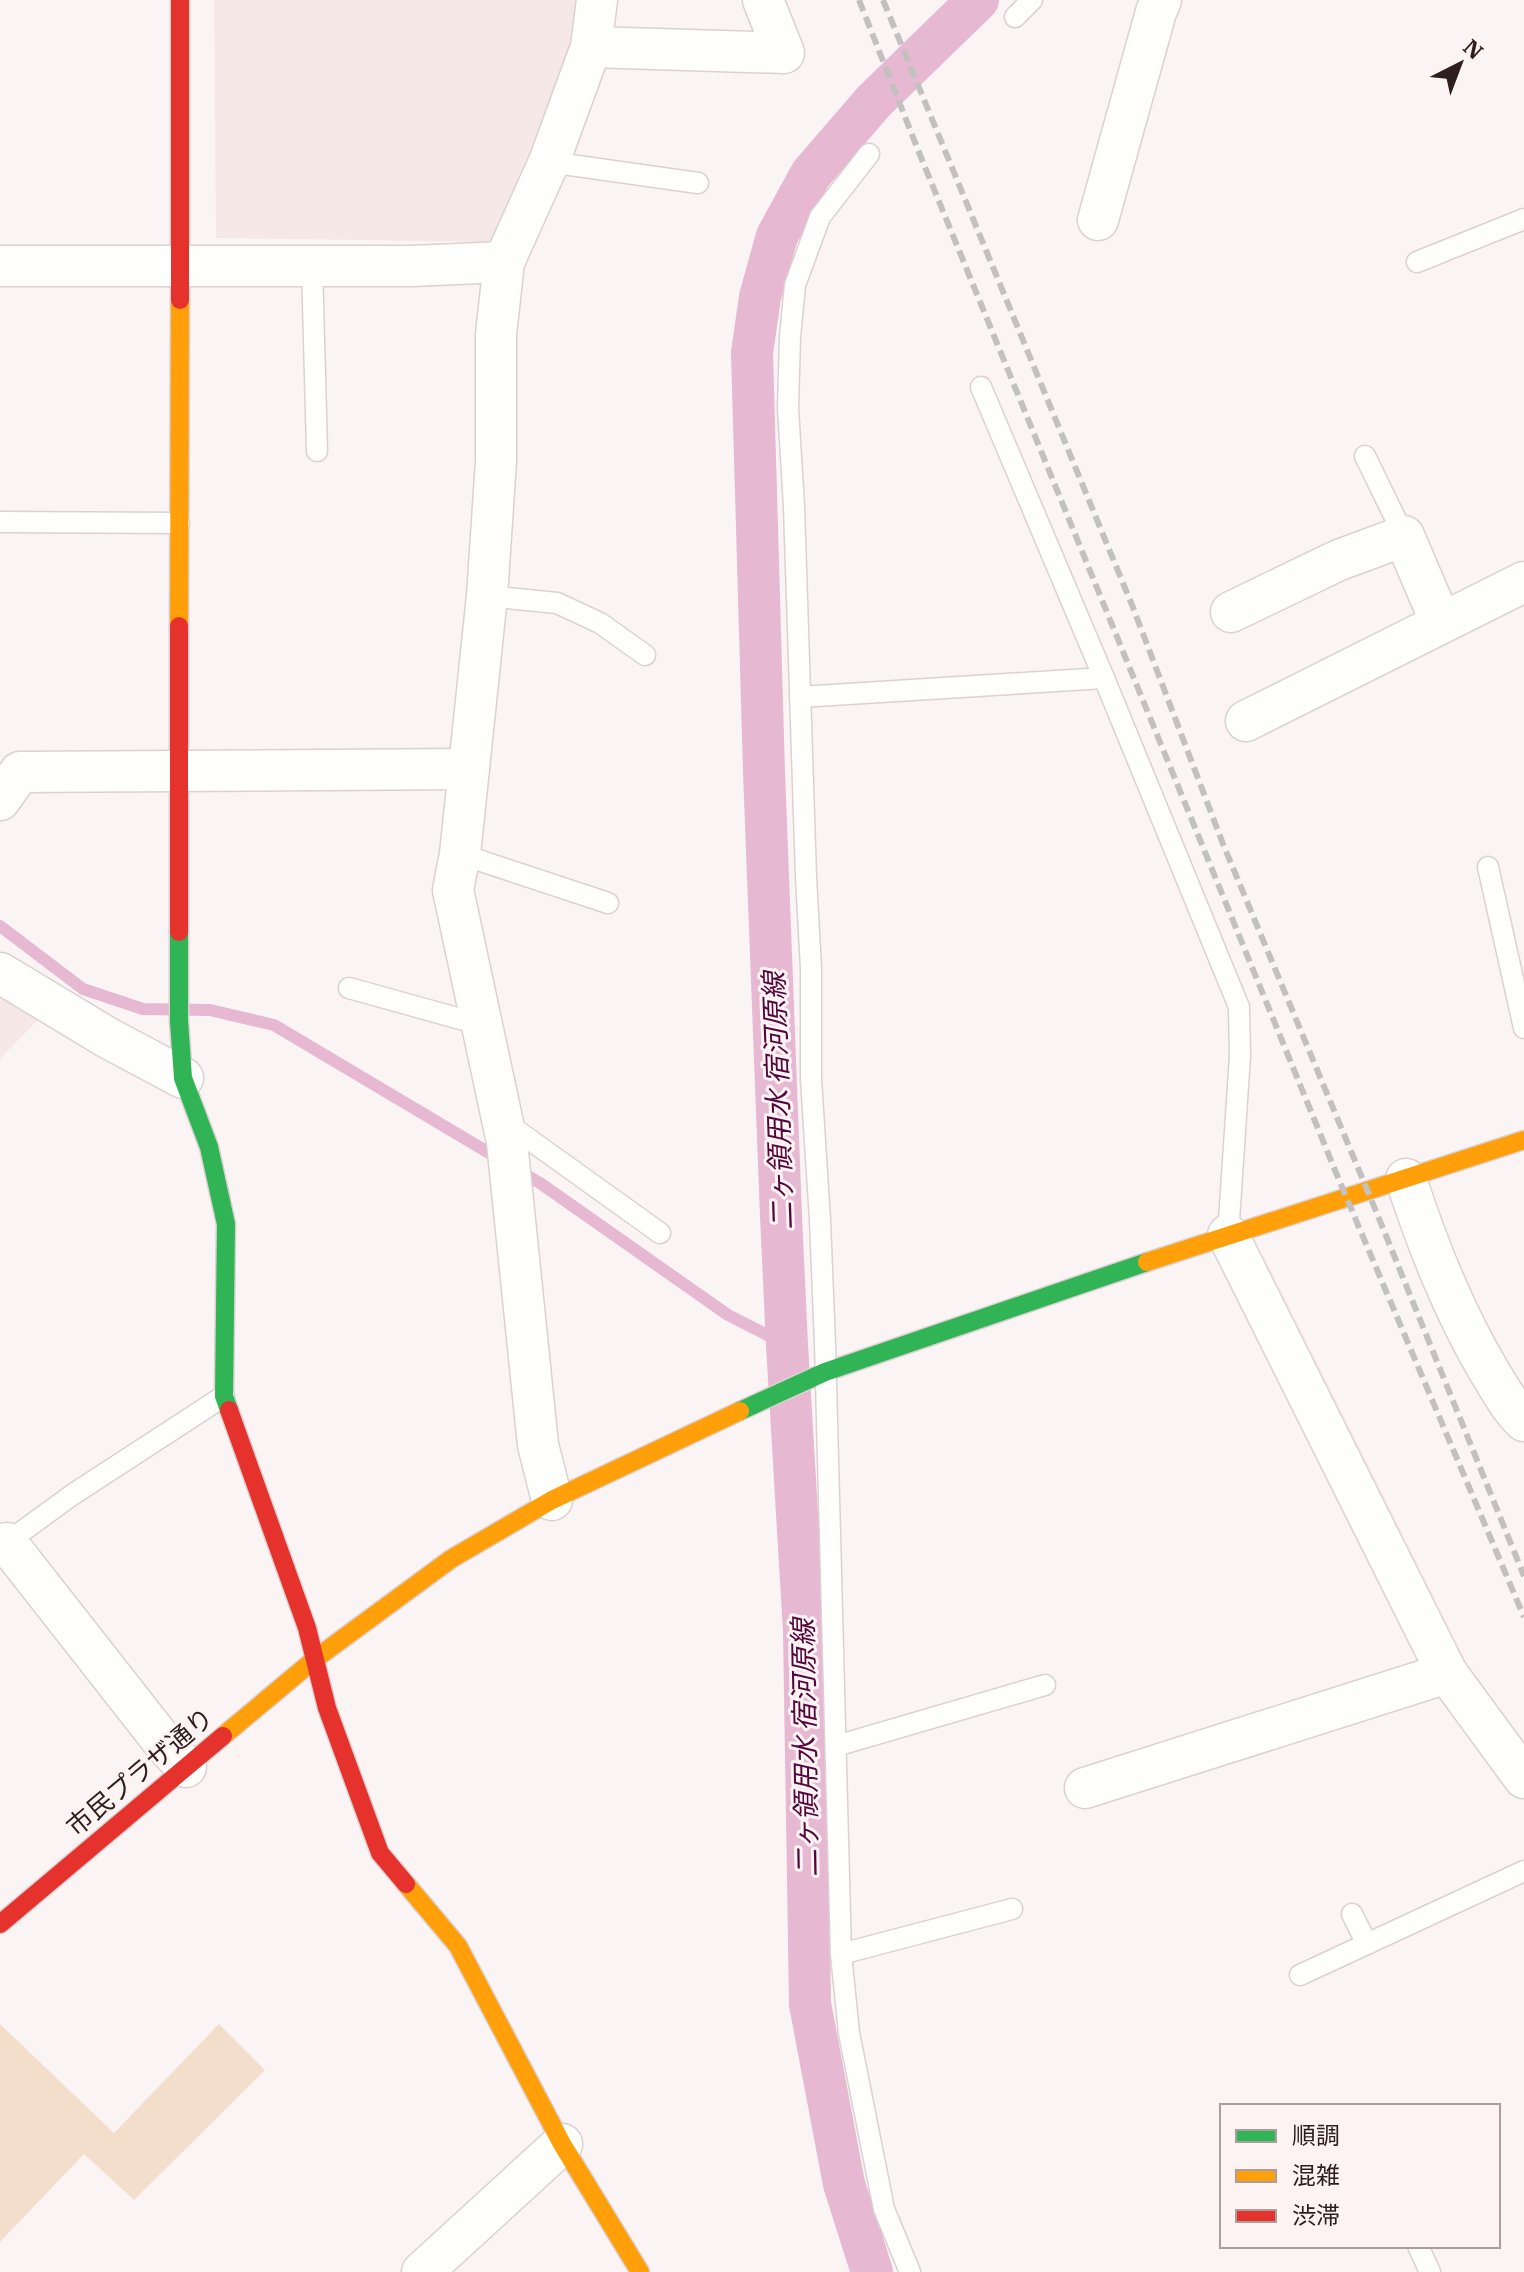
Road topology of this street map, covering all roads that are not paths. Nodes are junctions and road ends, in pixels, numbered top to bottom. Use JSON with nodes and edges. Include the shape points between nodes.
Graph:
{"nodes":[{"id":1,"x":180,"y":0,"type":"edge"},
{"id":2,"x":597,"y":0,"type":"edge"},
{"id":3,"x":763,"y":0,"type":"edge"},
{"id":4,"x":1032,"y":0,"type":"edge"},
{"id":5,"x":1161,"y":0,"type":"edge"},
{"id":6,"x":1015,"y":17,"type":"dead end"},
{"id":7,"x":591,"y":47,"type":"junction"},
{"id":8,"x":869,"y":154,"type":"dead end"},
{"id":9,"x":549,"y":162,"type":"junction"},
{"id":10,"x":698,"y":183,"type":"dead end"},
{"id":11,"x":1524,"y":219,"type":"edge"},
{"id":12,"x":1098,"y":220,"type":"dead end"},
{"id":13,"x":504,"y":262,"type":"junction"},
{"id":14,"x":1417,"y":262,"type":"dead end"},
{"id":15,"x":0,"y":266,"type":"edge"},
{"id":16,"x":180,"y":266,"type":"junction"},
{"id":17,"x":312,"y":266,"type":"junction"},
{"id":18,"x":981,"y":387,"type":"dead end"},
{"id":19,"x":317,"y":451,"type":"dead end"},
{"id":20,"x":1365,"y":456,"type":"dead end"},
{"id":21,"x":0,"y":522,"type":"edge"},
{"id":22,"x":179,"y":523,"type":"junction"},
{"id":23,"x":1404,"y":536,"type":"junction"},
{"id":24,"x":1524,"y":582,"type":"edge"},
{"id":25,"x":487,"y":596,"type":"junction"},
{"id":26,"x":1231,"y":612,"type":"dead end"},
{"id":27,"x":1441,"y":623,"type":"junction"},
{"id":28,"x":645,"y":655,"type":"dead end"},
{"id":29,"x":1104,"y":678,"type":"junction"},
{"id":30,"x":800,"y":697,"type":"junction"},
{"id":31,"x":1246,"y":721,"type":"dead end"},
{"id":32,"x":469,"y":769,"type":"junction"},
{"id":33,"x":179,"y":770,"type":"junction"},
{"id":34,"x":0,"y":800,"type":"edge"},
{"id":35,"x":460,"y":854,"type":"junction"},
{"id":36,"x":1488,"y":867,"type":"dead end"},
{"id":37,"x":608,"y":903,"type":"dead end"},
{"id":38,"x":0,"y":973,"type":"edge"},
{"id":39,"x":349,"y":988,"type":"dead end"},
{"id":40,"x":482,"y":1025,"type":"junction"},
{"id":41,"x":1524,"y":1028,"type":"edge"},
{"id":42,"x":183,"y":1078,"type":"junction"},
{"id":43,"x":1524,"y":1140,"type":"edge"},
{"id":44,"x":507,"y":1146,"type":"junction"},
{"id":45,"x":1406,"y":1179,"type":"junction"},
{"id":46,"x":660,"y":1233,"type":"dead end"},
{"id":47,"x":1228,"y":1235,"type":"junction"},
{"id":48,"x":818,"y":1376,"type":"junction"},
{"id":49,"x":224,"y":1396,"type":"junction"},
{"id":50,"x":1524,"y":1421,"type":"edge"},
{"id":51,"x":552,"y":1500,"type":"junction"},
{"id":52,"x":4,"y":1545,"type":"edge"},
{"id":53,"x":315,"y":1659,"type":"junction"},
{"id":54,"x":1447,"y":1673,"type":"junction"},
{"id":55,"x":1045,"y":1685,"type":"dead end"},
{"id":56,"x":836,"y":1746,"type":"junction"},
{"id":57,"x":186,"y":1767,"type":"junction"},
{"id":58,"x":1524,"y":1778,"type":"edge"},
{"id":59,"x":1085,"y":1788,"type":"dead end"},
{"id":60,"x":1524,"y":1871,"type":"edge"},
{"id":61,"x":1012,"y":1909,"type":"dead end"},
{"id":62,"x":1352,"y":1914,"type":"dead end"},
{"id":63,"x":0,"y":1924,"type":"edge"},
{"id":64,"x":1367,"y":1944,"type":"junction"},
{"id":65,"x":841,"y":1954,"type":"junction"},
{"id":66,"x":1300,"y":1975,"type":"dead end"},
{"id":67,"x":562,"y":2144,"type":"junction"},
{"id":68,"x":1419,"y":2248,"type":"edge"},
{"id":69,"x":422,"y":2272,"type":"edge"},
{"id":70,"x":640,"y":2272,"type":"edge"},
{"id":71,"x":910,"y":2272,"type":"edge"},
{"id":72,"x":1430,"y":2272,"type":"edge"}],
"edges":[{"from":1,"to":16,"type":"street"},
{"from":2,"to":7,"type":"street"},
{"from":3,"to":7,"type":"street","via":[[784,53]]},
{"from":4,"to":6,"type":"lane"},
{"from":5,"to":12,"type":"street"},
{"from":7,"to":9,"type":"street"},
{"from":8,"to":30,"type":"lane","via":[[820,217],[795,285],[788,408]]},
{"from":9,"to":10,"type":"lane"},
{"from":9,"to":13,"type":"street"},
{"from":11,"to":14,"type":"lane"},
{"from":13,"to":17,"type":"street"},
{"from":13,"to":25,"type":"street","via":[[496,334],[496,461]]},
{"from":15,"to":16,"type":"street"},
{"from":16,"to":17,"type":"street"},
{"from":16,"to":22,"type":"street"},
{"from":17,"to":19,"type":"lane"},
{"from":18,"to":29,"type":"lane"},
{"from":20,"to":23,"type":"lane"},
{"from":21,"to":22,"type":"lane"},
{"from":22,"to":33,"type":"street"},
{"from":23,"to":26,"type":"street","via":[[1339,560]]},
{"from":23,"to":27,"type":"street"},
{"from":24,"to":27,"type":"street"},
{"from":25,"to":28,"type":"lane","via":[[557,603],[600,623]]},
{"from":25,"to":32,"type":"street"},
{"from":27,"to":31,"type":"street"},
{"from":29,"to":30,"type":"lane"},
{"from":29,"to":47,"type":"lane","via":[[1239,1007]]},
{"from":30,"to":48,"type":"lane","via":[[820,1220]]},
{"from":32,"to":33,"type":"street"},
{"from":32,"to":35,"type":"street"},
{"from":33,"to":34,"type":"street","via":[[20,772]]},
{"from":33,"to":42,"type":"street"},
{"from":35,"to":37,"type":"lane"},
{"from":35,"to":40,"type":"street","via":[[453,890]]},
{"from":36,"to":41,"type":"lane"},
{"from":38,"to":42,"type":"street"},
{"from":39,"to":40,"type":"lane"},
{"from":40,"to":44,"type":"street"},
{"from":42,"to":49,"type":"street","via":[[209,1147],[226,1224]]},
{"from":43,"to":45,"type":"street","name":"市民プラザ通り"},
{"from":44,"to":46,"type":"lane"},
{"from":44,"to":51,"type":"street","via":[[538,1445]]},
{"from":45,"to":47,"type":"street","name":"市民プラザ通り"},
{"from":45,"to":50,"type":"street","via":[[1470,1339]]},
{"from":47,"to":48,"type":"street","name":"市民プラザ通り"},
{"from":47,"to":54,"type":"street"},
{"from":48,"to":51,"type":"street","name":"市民プラザ通り"},
{"from":48,"to":56,"type":"lane"},
{"from":49,"to":52,"type":"lane"},
{"from":49,"to":53,"type":"street"},
{"from":51,"to":53,"type":"street","name":"市民プラザ通り","via":[[451,1559]]},
{"from":52,"to":57,"type":"street"},
{"from":53,"to":57,"type":"street","name":"市民プラザ通り"},
{"from":53,"to":67,"type":"street","via":[[327,1708],[380,1853],[458,1946]]},
{"from":54,"to":58,"type":"street"},
{"from":54,"to":59,"type":"street"},
{"from":55,"to":56,"type":"lane"},
{"from":56,"to":65,"type":"lane"},
{"from":57,"to":63,"type":"street","name":"市民プラザ通り"},
{"from":60,"to":64,"type":"lane"},
{"from":61,"to":65,"type":"lane"},
{"from":62,"to":64,"type":"lane"},
{"from":64,"to":66,"type":"lane"},
{"from":65,"to":71,"type":"lane","via":[[849,2033],[884,2209]]},
{"from":67,"to":69,"type":"street"},
{"from":67,"to":70,"type":"street"},
{"from":68,"to":72,"type":"lane"}]}
